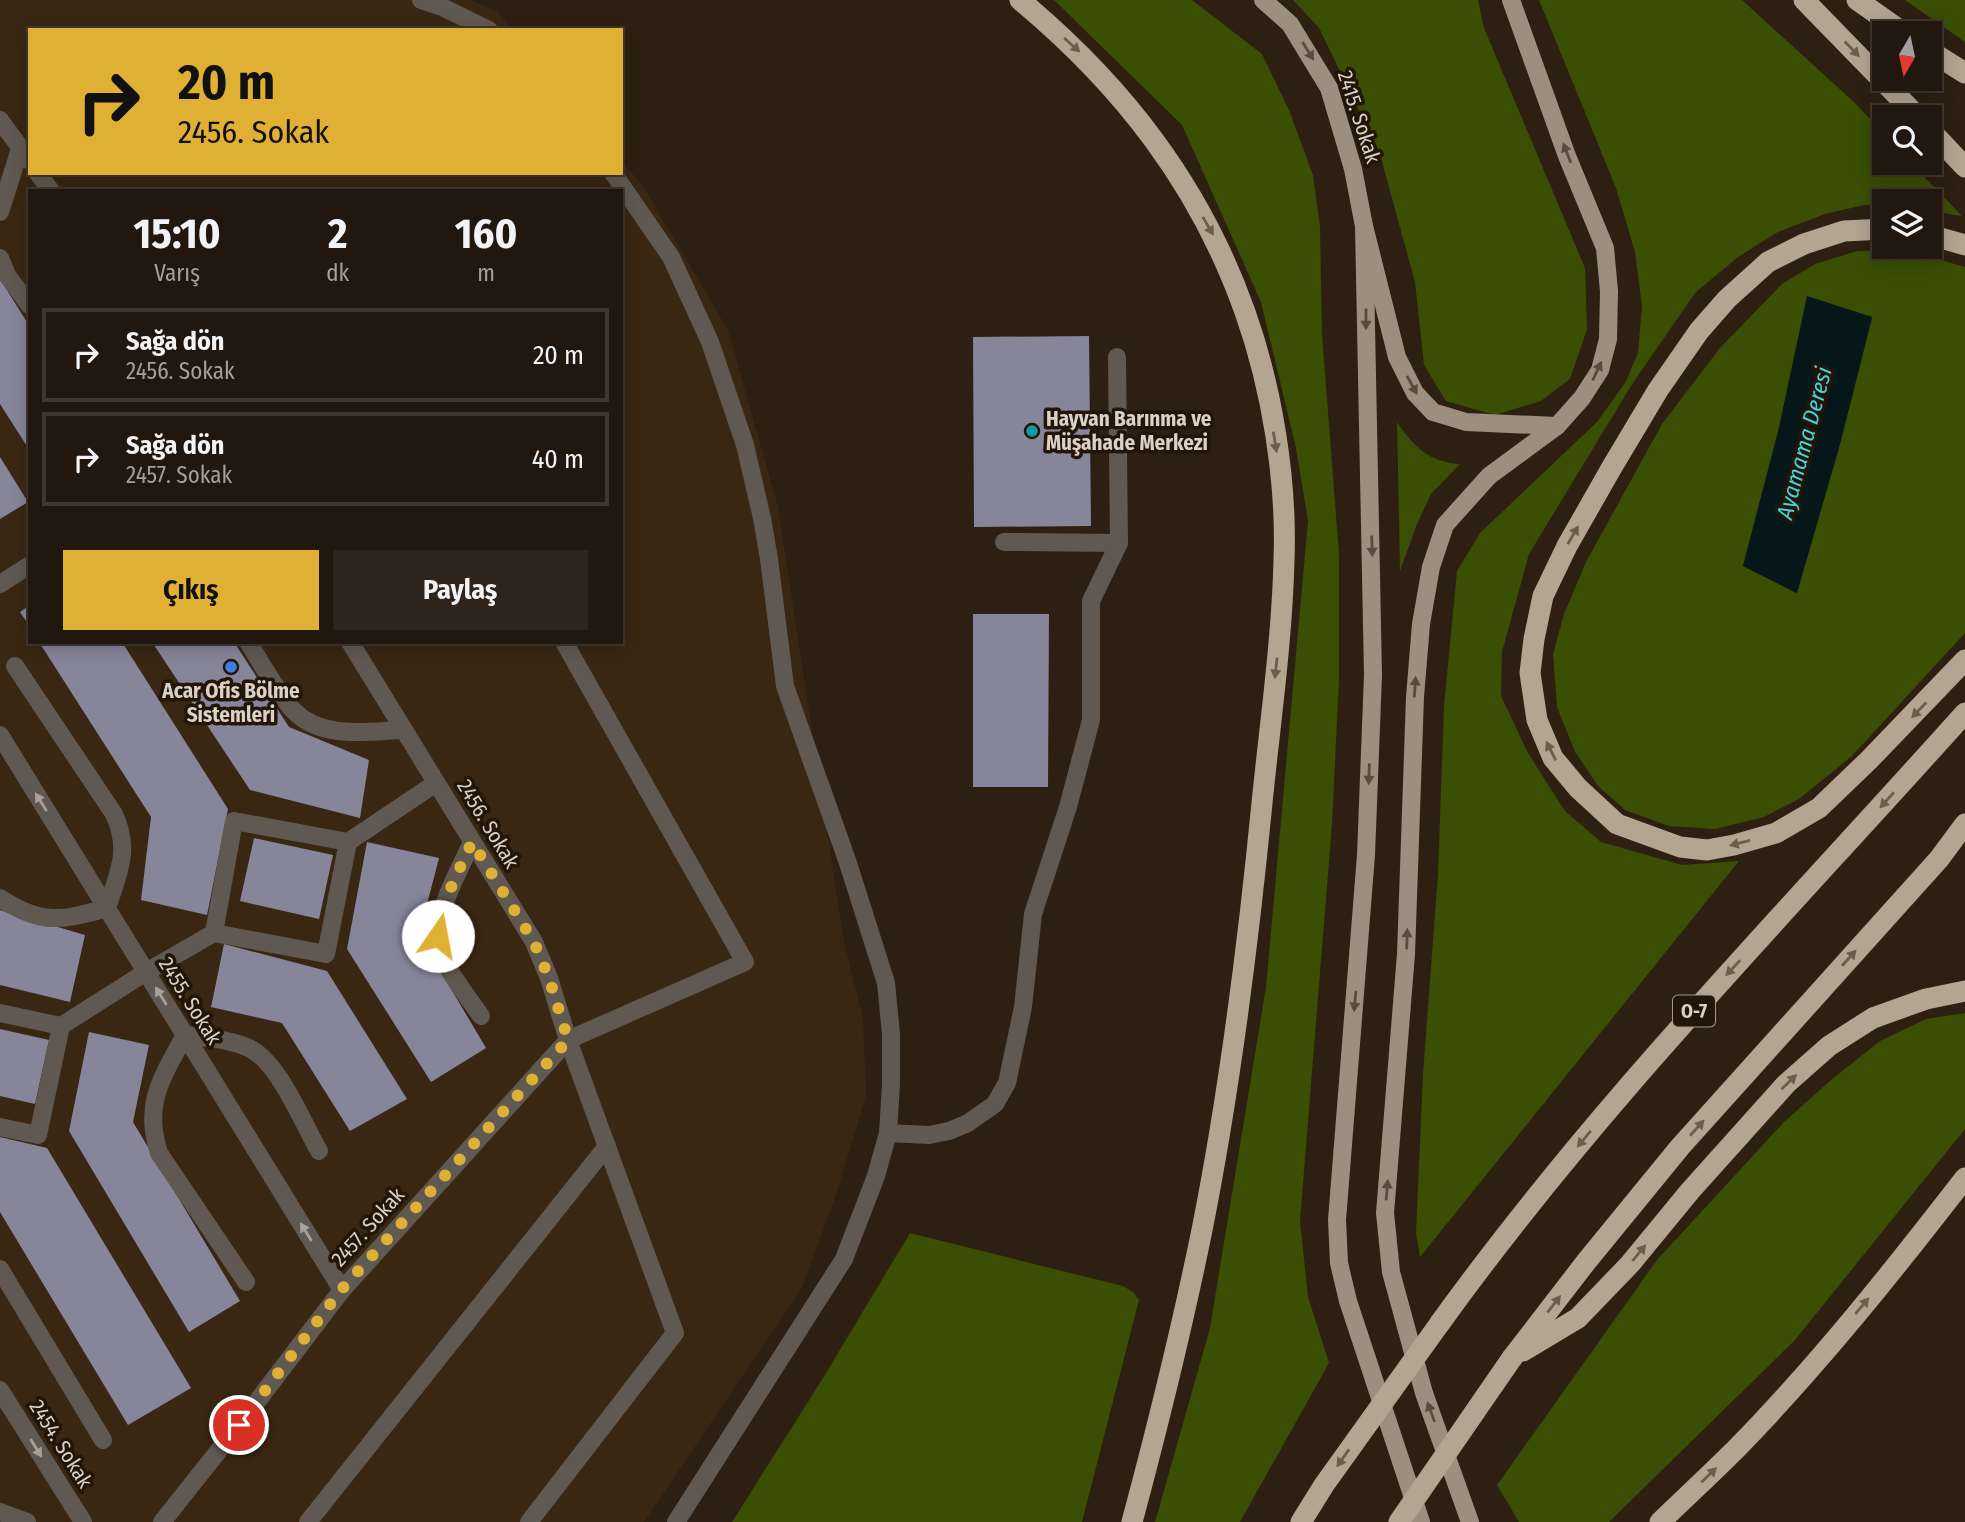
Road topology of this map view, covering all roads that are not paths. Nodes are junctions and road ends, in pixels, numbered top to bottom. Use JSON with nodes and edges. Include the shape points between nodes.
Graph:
{"nodes":[{"id":1,"x":421,"y":0,"type":"edge"},
{"id":2,"x":1020,"y":0,"type":"edge"},
{"id":3,"x":1263,"y":0,"type":"edge"},
{"id":4,"x":1511,"y":0,"type":"edge"},
{"id":5,"x":1804,"y":0,"type":"edge"},
{"id":6,"x":1857,"y":0,"type":"edge"},
{"id":7,"x":1887,"y":21,"type":"edge"},
{"id":8,"x":485,"y":28,"type":"edge"},
{"id":9,"x":1942,"y":59,"type":"edge"},
{"id":10,"x":1965,"y":73,"type":"edge"},
{"id":11,"x":1906,"y":105,"type":"edge"},
{"id":12,"x":0,"y":120,"type":"edge"},
{"id":13,"x":1942,"y":143,"type":"edge"},
{"id":14,"x":25,"y":155,"type":"edge"},
{"id":15,"x":1965,"y":167,"type":"edge"},
{"id":16,"x":614,"y":175,"type":"edge"},
{"id":17,"x":0,"y":212,"type":"edge"},
{"id":18,"x":1364,"y":226,"type":"junction"},
{"id":19,"x":1872,"y":230,"type":"edge"},
{"id":20,"x":1942,"y":238,"type":"edge"},
{"id":21,"x":1965,"y":245,"type":"edge"},
{"id":22,"x":0,"y":258,"type":"edge"},
{"id":23,"x":28,"y":303,"type":"edge"},
{"id":24,"x":1117,"y":357,"type":"dead end"},
{"id":25,"x":1557,"y":426,"type":"junction"},
{"id":26,"x":1004,"y":542,"type":"dead end"},
{"id":27,"x":1119,"y":543,"type":"junction"},
{"id":28,"x":28,"y":566,"type":"edge"},
{"id":29,"x":0,"y":584,"type":"edge"},
{"id":30,"x":249,"y":644,"type":"edge"},
{"id":31,"x":351,"y":644,"type":"edge"},
{"id":32,"x":565,"y":644,"type":"edge"},
{"id":33,"x":1965,"y":660,"type":"edge"},
{"id":34,"x":15,"y":666,"type":"dead end"},
{"id":35,"x":1965,"y":713,"type":"edge"},
{"id":36,"x":404,"y":730,"type":"junction"},
{"id":37,"x":0,"y":735,"type":"edge"},
{"id":38,"x":436,"y":783,"type":"junction"},
{"id":39,"x":1965,"y":824,"type":"edge"},
{"id":40,"x":348,"y":842,"type":"junction"},
{"id":41,"x":472,"y":842,"type":"junction"},
{"id":42,"x":0,"y":898,"type":"edge"},
{"id":43,"x":107,"y":908,"type":"junction"},
{"id":44,"x":214,"y":933,"type":"junction"},
{"id":45,"x":146,"y":972,"type":"junction"},
{"id":46,"x":1965,"y":991,"type":"edge"},
{"id":47,"x":0,"y":1013,"type":"edge"},
{"id":48,"x":481,"y":1016,"type":"dead end"},
{"id":49,"x":61,"y":1026,"type":"junction"},
{"id":50,"x":184,"y":1035,"type":"junction"},
{"id":51,"x":568,"y":1040,"type":"junction"},
{"id":52,"x":0,"y":1128,"type":"edge"},
{"id":53,"x":888,"y":1133,"type":"junction"},
{"id":54,"x":607,"y":1146,"type":"junction"},
{"id":55,"x":318,"y":1151,"type":"dead end"},
{"id":56,"x":1965,"y":1178,"type":"edge"},
{"id":57,"x":0,"y":1269,"type":"edge"},
{"id":58,"x":246,"y":1282,"type":"dead end"},
{"id":59,"x":341,"y":1290,"type":"junction"},
{"id":60,"x":1512,"y":1358,"type":"junction"},
{"id":61,"x":0,"y":1390,"type":"edge"},
{"id":62,"x":103,"y":1440,"type":"dead end"},
{"id":63,"x":0,"y":1512,"type":"edge"},
{"id":64,"x":27,"y":1522,"type":"edge"},
{"id":65,"x":83,"y":1522,"type":"edge"},
{"id":66,"x":162,"y":1522,"type":"edge"},
{"id":67,"x":308,"y":1522,"type":"edge"},
{"id":68,"x":529,"y":1522,"type":"edge"},
{"id":69,"x":676,"y":1522,"type":"edge"},
{"id":70,"x":1132,"y":1522,"type":"edge"},
{"id":71,"x":1301,"y":1522,"type":"edge"},
{"id":72,"x":1399,"y":1522,"type":"edge"},
{"id":73,"x":1421,"y":1522,"type":"edge"},
{"id":74,"x":1470,"y":1522,"type":"edge"},
{"id":75,"x":1660,"y":1522,"type":"edge"}],
"edges":[{"from":1,"to":8,"type":"street"},
{"from":2,"to":70,"type":"highway","one_way":true,"via":[[1121,95],[1172,164],[1217,243],[1246,314],[1267,390],[1283,499],[1279,635],[1248,944],[1203,1226]]},
{"from":3,"to":18,"type":"main road","name":"2415. Sokak","one_way":true,"via":[[1290,24],[1329,88]]},
{"from":25,"to":4,"type":"main road","one_way":true,"via":[[1600,370],[1608,339],[1605,248]]},
{"from":5,"to":11,"type":"highway","one_way":true},
{"from":6,"to":7,"type":"highway"},
{"from":9,"to":10,"type":"highway"},
{"from":12,"to":14,"type":"street"},
{"from":13,"to":15,"type":"highway"},
{"from":14,"to":17,"type":"street"},
{"from":16,"to":53,"type":"street","via":[[671,257],[710,342],[745,445],[769,559],[785,686],[886,983],[891,1046]]},
{"from":18,"to":25,"type":"main road","one_way":true,"via":[[1397,357],[1415,393],[1433,412],[1466,422]]},
{"from":18,"to":73,"type":"main road","one_way":true,"via":[[1373,676],[1366,855],[1337,1220],[1339,1263],[1357,1334]]},
{"from":33,"to":19,"type":"highway","one_way":true,"via":[[1819,808],[1776,834],[1707,850],[1680,847],[1617,824],[1553,758],[1537,720],[1530,673],[1544,596],[1567,546],[1658,390],[1699,331],[1768,262],[1804,244],[1844,232]]},
{"from":20,"to":21,"type":"highway"},
{"from":22,"to":23,"type":"street"},
{"from":24,"to":27,"type":"street"},
{"from":74,"to":25,"type":"main road","one_way":true,"via":[[1424,1393],[1391,1272],[1385,1213],[1406,954],[1417,660],[1432,567],[1445,525],[1489,477]]},
{"from":26,"to":27,"type":"street"},
{"from":27,"to":53,"type":"street","via":[[1091,601],[1091,720],[1033,914],[1023,1007],[1007,1083],[995,1104],[949,1131]]},
{"from":28,"to":29,"type":"street"},
{"from":30,"to":36,"type":"street","via":[[292,710],[312,723],[347,732]]},
{"from":31,"to":36,"type":"street","name":"2456. Sokak"},
{"from":32,"to":51,"type":"street","via":[[745,962]]},
{"from":34,"to":43,"type":"street","via":[[120,827],[123,856]]},
{"from":35,"to":71,"type":"highway","number":"O-7","one_way":true,"bridge":true,"via":[[1648,1063],[1516,1223]]},
{"from":36,"to":38,"type":"street","name":"2456. Sokak"},
{"from":43,"to":37,"type":"street","name":"2455. Sokak","one_way":true},
{"from":38,"to":40,"type":"street"},
{"from":38,"to":41,"type":"street","name":"2456. Sokak"},
{"from":60,"to":39,"type":"highway","one_way":true,"via":[[1680,1147],[1939,859]]},
{"from":40,"to":44,"type":"street","via":[[326,954]]},
{"from":40,"to":44,"type":"street","via":[[234,821]]},
{"from":41,"to":48,"type":"street","via":[[446,900],[438,936],[442,956]]},
{"from":41,"to":51,"type":"street","name":"2456. Sokak","via":[[534,942]]},
{"from":42,"to":43,"type":"street","via":[[48,918],[66,919]]},
{"from":43,"to":45,"type":"street","name":"2455. Sokak"},
{"from":44,"to":45,"type":"street"},
{"from":45,"to":49,"type":"street"},
{"from":50,"to":45,"type":"street","name":"2455. Sokak","one_way":true},
{"from":60,"to":46,"type":"highway","one_way":true,"via":[[1578,1318],[1786,1084],[1829,1046],[1873,1018]]},
{"from":47,"to":49,"type":"street"},
{"from":49,"to":52,"type":"street","via":[[38,1135]]},
{"from":50,"to":55,"type":"street","via":[[238,1044],[260,1054],[276,1072]]},
{"from":50,"to":58,"type":"street","via":[[157,1088],[153,1136],[159,1153]]},
{"from":59,"to":50,"type":"street","name":"2455. Sokak","one_way":true},
{"from":51,"to":54,"type":"street","name":"2456. Sokak"},
{"from":51,"to":59,"type":"street","name":"2457. Sokak"},
{"from":53,"to":69,"type":"street","via":[[844,1259]]},
{"from":54,"to":67,"type":"street"},
{"from":54,"to":68,"type":"street","name":"2456. Sokak","via":[[675,1333]]},
{"from":75,"to":56,"type":"highway","one_way":true,"via":[[1774,1408]]},
{"from":57,"to":62,"type":"street"},
{"from":59,"to":66,"type":"street","name":"2457. Sokak"},
{"from":60,"to":72,"type":"highway","bridge":true},
{"from":61,"to":65,"type":"street","name":"2454. Sokak","one_way":true},
{"from":63,"to":64,"type":"street"}]}
